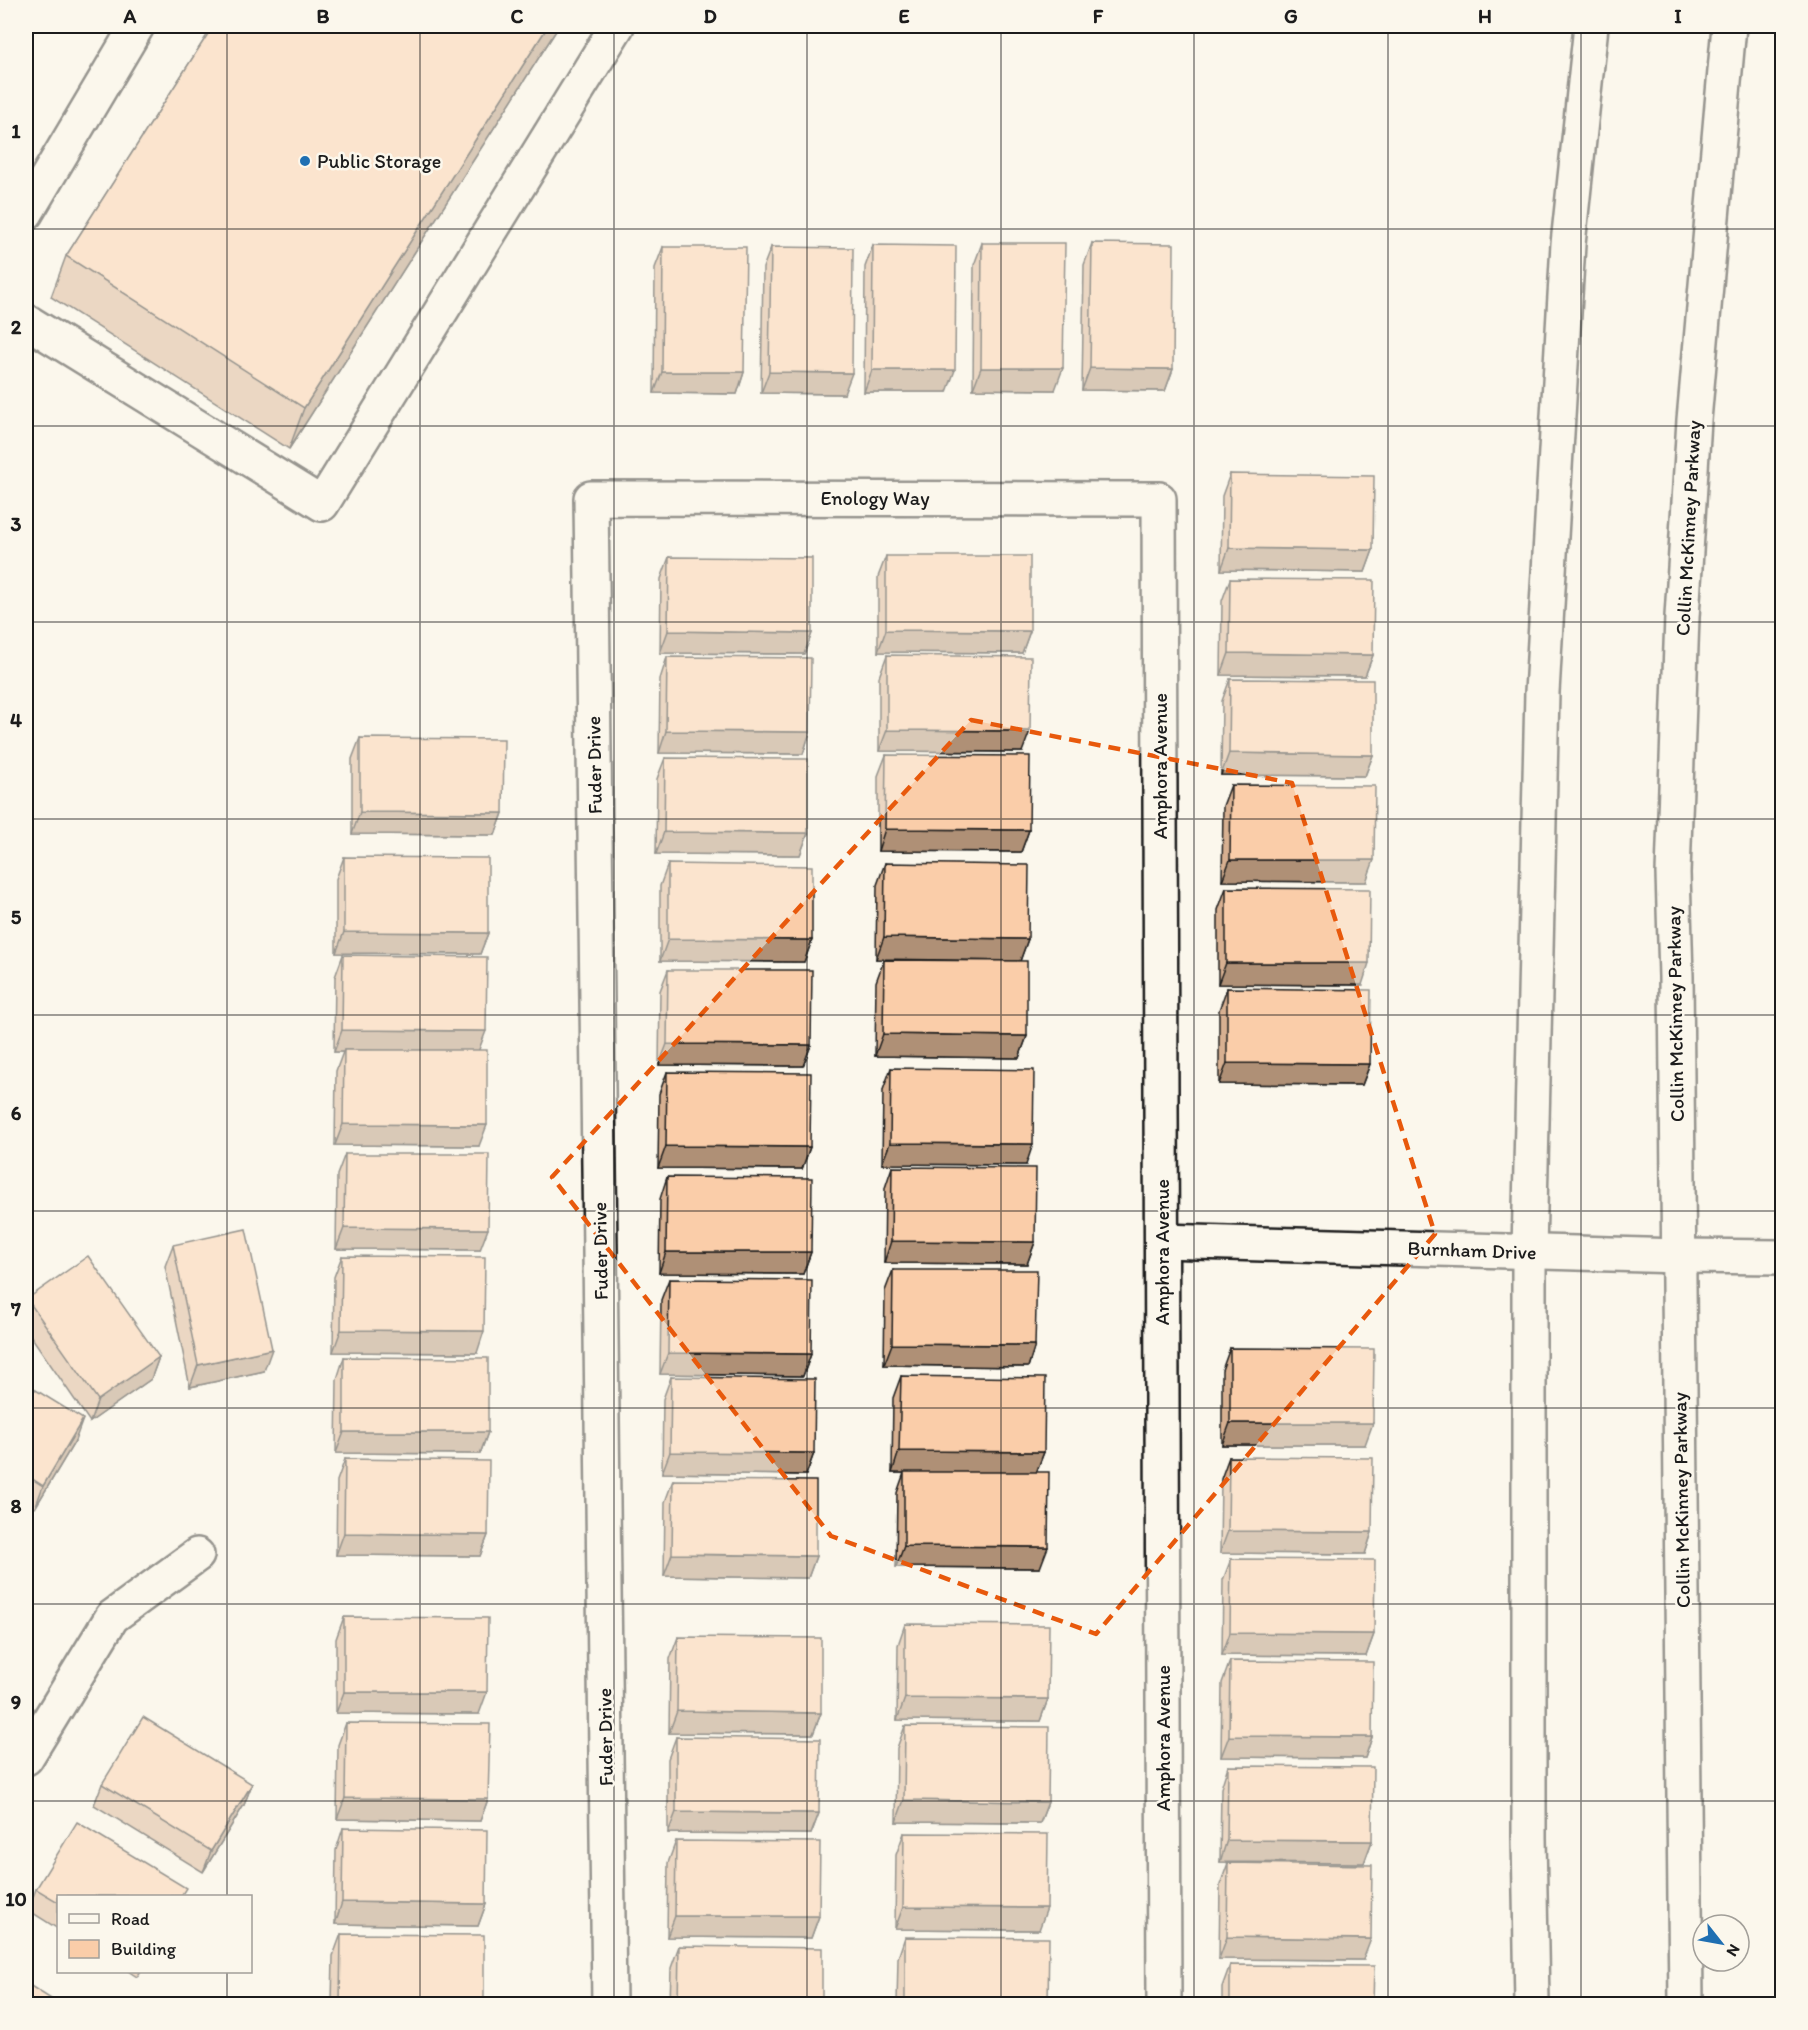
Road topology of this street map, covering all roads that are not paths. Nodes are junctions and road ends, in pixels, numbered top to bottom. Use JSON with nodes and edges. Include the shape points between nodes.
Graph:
{"nodes":[{"id":1,"x":137,"y":26,"type":"edge"},
{"id":2,"x":617,"y":26,"type":"edge"},
{"id":3,"x":1591,"y":26,"type":"edge"},
{"id":4,"x":1729,"y":26,"type":"edge"},
{"id":5,"x":26,"y":213,"type":"edge"},
{"id":6,"x":26,"y":321,"type":"edge"},
{"id":7,"x":591,"y":498,"type":"joint"},
{"id":8,"x":1159,"y":499,"type":"joint"},
{"id":9,"x":1162,"y":1241,"type":"junction"},
{"id":10,"x":1529,"y":1252,"type":"junction"},
{"id":11,"x":1678,"y":1256,"type":"junction"},
{"id":12,"x":1782,"y":1257,"type":"edge"},
{"id":13,"x":197,"y":1555,"type":"dead end"},
{"id":14,"x":26,"y":1758,"type":"edge"},
{"id":15,"x":609,"y":2004,"type":"edge"},
{"id":16,"x":1164,"y":2004,"type":"edge"},
{"id":17,"x":1532,"y":2004,"type":"edge"},
{"id":18,"x":1686,"y":2004,"type":"edge"}],
"edges":[{"from":1,"to":5,"type":"street"},
{"from":2,"to":6,"type":"street","via":[[322,504]]},
{"from":3,"to":10,"type":"street","via":[[1568,244],[1542,692]]},
{"from":4,"to":11,"type":"street","name":"Collin McKinney Parkway","via":[[1694,420],[1682,617],[1673,873]]},
{"from":7,"to":8,"type":"street","name":"Enology Way"},
{"from":7,"to":15,"type":"street","name":"Fuder Drive"},
{"from":8,"to":9,"type":"street","name":"Amphora Avenue"},
{"from":9,"to":10,"type":"street","name":"Burnham Drive"},
{"from":9,"to":16,"type":"street","name":"Amphora Avenue"},
{"from":10,"to":11,"type":"street","name":"Burnham Drive"},
{"from":10,"to":17,"type":"street"},
{"from":11,"to":12,"type":"street","name":"Burnham Drive"},
{"from":11,"to":18,"type":"street","name":"Collin McKinney Parkway"},
{"from":13,"to":14,"type":"street","via":[[112,1617]]}]}
